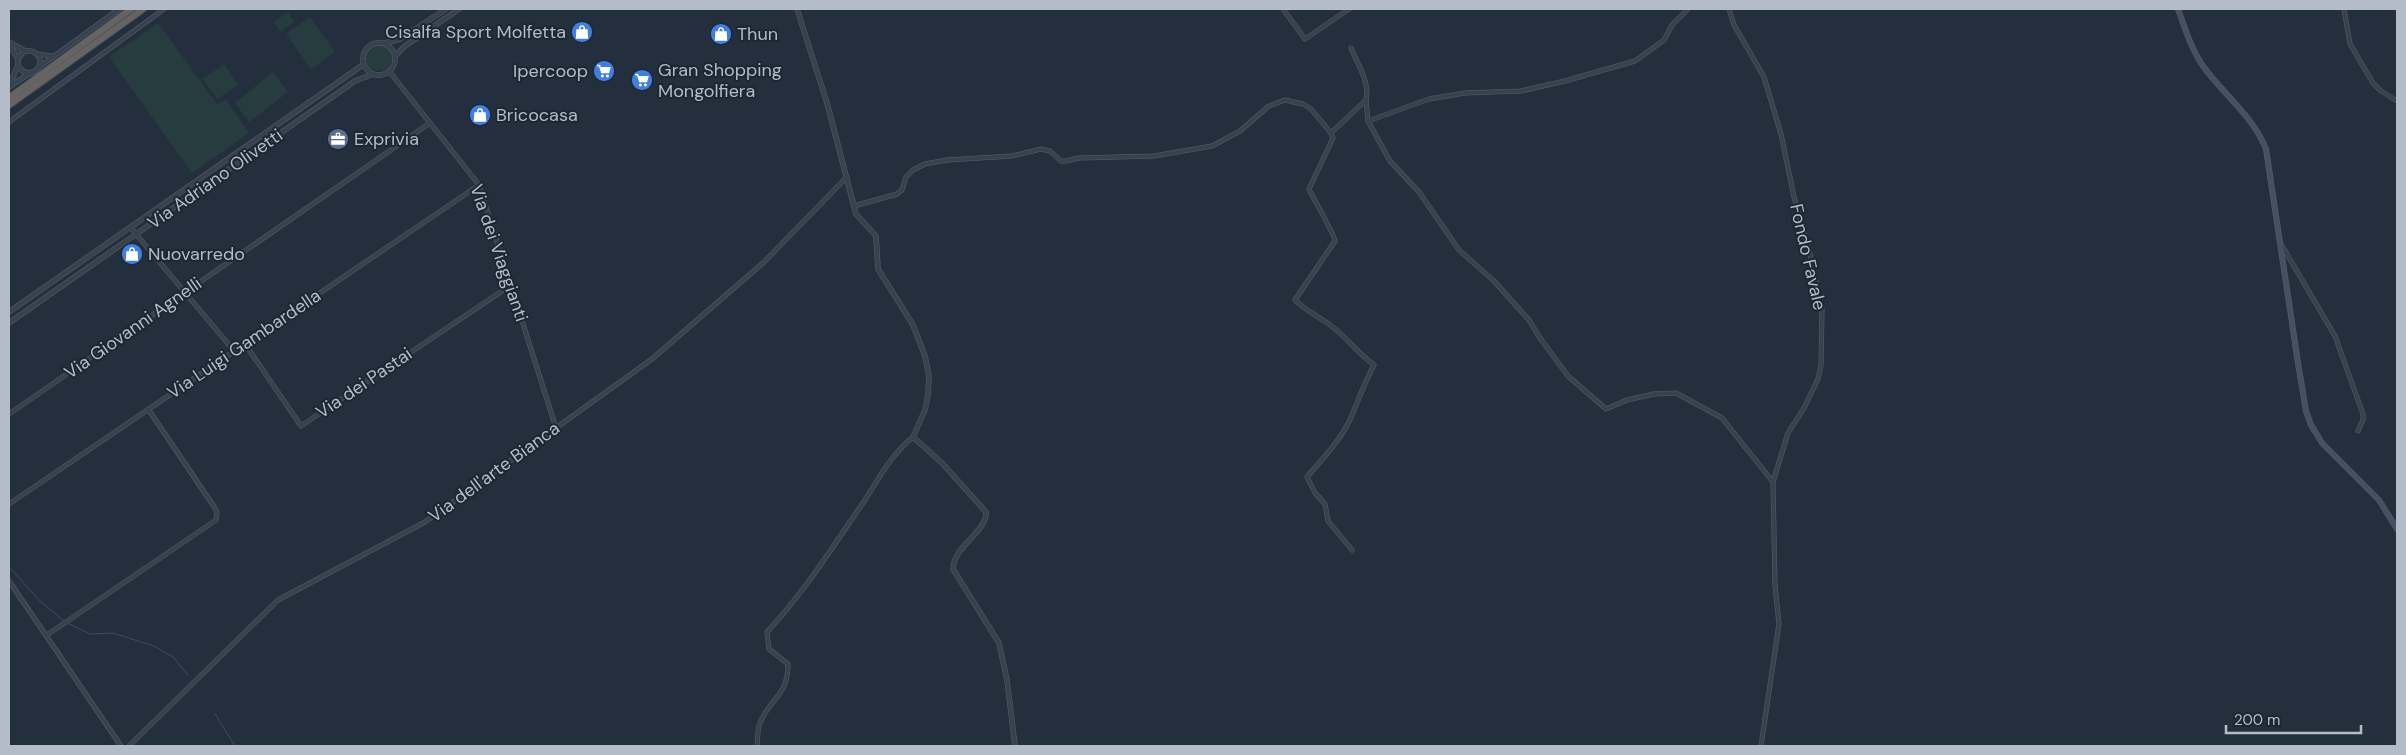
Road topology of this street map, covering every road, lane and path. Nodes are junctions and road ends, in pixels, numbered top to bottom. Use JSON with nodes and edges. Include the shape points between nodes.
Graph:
{"nodes":[{"id":1,"x":119,"y":9,"type":"edge"},
{"id":2,"x":131,"y":9,"type":"edge"},
{"id":3,"x":143,"y":9,"type":"edge"},
{"id":4,"x":164,"y":9,"type":"edge"},
{"id":5,"x":446,"y":9,"type":"edge"},
{"id":6,"x":459,"y":9,"type":"edge"},
{"id":7,"x":797,"y":9,"type":"edge"},
{"id":8,"x":1283,"y":9,"type":"edge"},
{"id":9,"x":1348,"y":9,"type":"edge"},
{"id":10,"x":1688,"y":9,"type":"edge"},
{"id":11,"x":1729,"y":9,"type":"edge"},
{"id":12,"x":2178,"y":9,"type":"edge"},
{"id":13,"x":2344,"y":9,"type":"edge"},
{"id":14,"x":9,"y":43,"type":"edge"},
{"id":15,"x":385,"y":43,"type":"junction"},
{"id":16,"x":1351,"y":48,"type":"dead end"},
{"id":17,"x":25,"y":51,"type":"junction"},
{"id":18,"x":37,"y":54,"type":"junction"},
{"id":19,"x":57,"y":55,"type":"junction"},
{"id":20,"x":395,"y":56,"type":"junction"},
{"id":21,"x":18,"y":59,"type":"junction"},
{"id":22,"x":364,"y":64,"type":"junction"},
{"id":23,"x":18,"y":65,"type":"junction"},
{"id":24,"x":39,"y":67,"type":"junction"},
{"id":25,"x":389,"y":71,"type":"junction"},
{"id":26,"x":31,"y":73,"type":"junction"},
{"id":27,"x":373,"y":74,"type":"junction"},
{"id":28,"x":9,"y":87,"type":"edge"},
{"id":29,"x":9,"y":98,"type":"edge"},
{"id":30,"x":1366,"y":100,"type":"junction"},
{"id":31,"x":2397,"y":101,"type":"edge"},
{"id":32,"x":9,"y":105,"type":"edge"},
{"id":33,"x":1368,"y":121,"type":"junction"},
{"id":34,"x":9,"y":122,"type":"edge"},
{"id":35,"x":430,"y":123,"type":"junction"},
{"id":36,"x":1331,"y":133,"type":"junction"},
{"id":37,"x":847,"y":177,"type":"junction"},
{"id":38,"x":479,"y":186,"type":"junction"},
{"id":39,"x":854,"y":206,"type":"junction"},
{"id":40,"x":131,"y":228,"type":"junction"},
{"id":41,"x":136,"y":234,"type":"junction"},
{"id":42,"x":2282,"y":244,"type":"junction"},
{"id":43,"x":510,"y":284,"type":"junction"},
{"id":44,"x":185,"y":292,"type":"junction"},
{"id":45,"x":9,"y":312,"type":"edge"},
{"id":46,"x":9,"y":324,"type":"edge"},
{"id":47,"x":245,"y":344,"type":"junction"},
{"id":48,"x":234,"y":351,"type":"junction"},
{"id":49,"x":148,"y":409,"type":"junction"},
{"id":50,"x":9,"y":414,"type":"edge"},
{"id":51,"x":556,"y":428,"type":"junction"},
{"id":52,"x":2358,"y":431,"type":"dead end"},
{"id":53,"x":912,"y":436,"type":"junction"},
{"id":54,"x":1773,"y":482,"type":"junction"},
{"id":55,"x":9,"y":504,"type":"edge"},
{"id":56,"x":2397,"y":528,"type":"edge"},
{"id":57,"x":1352,"y":550,"type":"dead end"},
{"id":58,"x":9,"y":581,"type":"edge"},
{"id":59,"x":47,"y":635,"type":"junction"},
{"id":60,"x":121,"y":746,"type":"edge"},
{"id":61,"x":128,"y":746,"type":"edge"},
{"id":62,"x":757,"y":746,"type":"edge"},
{"id":63,"x":1015,"y":746,"type":"edge"},
{"id":64,"x":1761,"y":746,"type":"edge"}],
"edges":[{"from":1,"to":19,"type":"street"},
{"from":2,"to":29,"type":"highway"},
{"from":3,"to":32,"type":"highway"},
{"from":4,"to":34,"type":"street"},
{"from":5,"to":15,"type":"street","name":"Via Adriano Olivetti","via":[[400,39]]},
{"from":6,"to":20,"type":"street"},
{"from":7,"to":37,"type":"street"},
{"from":8,"to":9,"type":"street","via":[[1305,39]]},
{"from":10,"to":33,"type":"street","via":[[1672,24],[1664,40],[1635,61],[1521,91],[1465,93],[1429,99]]},
{"from":11,"to":54,"type":"street","name":"Fondo Favale","via":[[1734,25],[1764,77],[1781,134],[1822,309],[1819,372],[1804,408],[1788,432]]},
{"from":12,"to":42,"type":"main road","via":[[2203,66],[2262,137]]},
{"from":13,"to":31,"type":"street","via":[[2350,44],[2373,83]]},
{"from":14,"to":17,"type":"street"},
{"from":14,"to":21,"type":"street"},
{"from":15,"to":20,"type":"street"},
{"from":15,"to":22,"type":"street","name":"Via Adriano Olivetti","via":[[370,45],[364,54]]},
{"from":16,"to":30,"type":"street","via":[[1367,83]]},
{"from":17,"to":18,"type":"street"},
{"from":17,"to":21,"type":"street"},
{"from":18,"to":19,"type":"street"},
{"from":18,"to":24,"type":"street"},
{"from":19,"to":24,"type":"street"},
{"from":20,"to":25,"type":"street"},
{"from":21,"to":23,"type":"street"},
{"from":22,"to":27,"type":"street"},
{"from":22,"to":40,"type":"street","name":"Via Adriano Olivetti"},
{"from":23,"to":26,"type":"street"},
{"from":23,"to":28,"type":"street"},
{"from":24,"to":26,"type":"street"},
{"from":25,"to":27,"type":"street","name":"Via Adriano Olivetti"},
{"from":25,"to":35,"type":"street","name":"Via dei Viaggianti"},
{"from":26,"to":28,"type":"street"},
{"from":27,"to":41,"type":"street","name":"Via Adriano Olivetti","via":[[355,81]]},
{"from":30,"to":33,"type":"street"},
{"from":30,"to":36,"type":"street"},
{"from":33,"to":54,"type":"street","via":[[1390,161],[1419,192],[1459,250],[1530,320],[1568,376],[1606,409],[1654,394],[1676,394],[1696,404],[1722,418]]},
{"from":35,"to":38,"type":"street","name":"Via dei Viaggianti"},
{"from":35,"to":44,"type":"street","name":"Via Giovanni Agnelli"},
{"from":36,"to":39,"type":"street","via":[[1312,109],[1285,100],[1269,106],[1240,131],[1212,146],[1154,156],[1066,161],[1041,149],[1012,156],[946,160],[914,170],[907,175],[902,190],[897,194]]},
{"from":36,"to":57,"type":"street","via":[[1333,138],[1309,189],[1335,241],[1295,300],[1331,325],[1357,353],[1374,365],[1352,415],[1308,477],[1315,493],[1325,504],[1328,521]]},
{"from":37,"to":39,"type":"street"},
{"from":37,"to":51,"type":"street","name":"Via dell'arte Bianca","via":[[763,263],[672,344]]},
{"from":38,"to":43,"type":"street","name":"Via dei Viaggianti"},
{"from":38,"to":47,"type":"street","name":"Via Luigi Gambardella"},
{"from":39,"to":53,"type":"street","via":[[856,214],[876,236],[878,268],[919,334],[928,365],[925,410]]},
{"from":40,"to":41,"type":"street"},
{"from":40,"to":45,"type":"street","name":"Via Adriano Olivetti"},
{"from":41,"to":44,"type":"street"},
{"from":41,"to":46,"type":"street","name":"Via Adriano Olivetti"},
{"from":42,"to":52,"type":"street","via":[[2335,336],[2363,414]]},
{"from":42,"to":56,"type":"main road","via":[[2298,363],[2311,425],[2322,443],[2379,500]]},
{"from":43,"to":47,"type":"street","name":"Via dei Pastai","via":[[300,426]]},
{"from":43,"to":51,"type":"street","name":"Via dei Viaggianti"},
{"from":44,"to":48,"type":"street"},
{"from":44,"to":50,"type":"street","name":"Via Giovanni Agnelli"},
{"from":47,"to":48,"type":"street","name":"Via Luigi Gambardella"},
{"from":48,"to":49,"type":"street","name":"Via Luigi Gambardella"},
{"from":49,"to":55,"type":"street","name":"Via Luigi Gambardella"},
{"from":49,"to":59,"type":"street","via":[[215,508],[216,520]]},
{"from":51,"to":61,"type":"street","name":"Via dell'arte Bianca","via":[[425,522],[278,600]]},
{"from":53,"to":62,"type":"street","via":[[888,463],[795,602],[767,632],[769,649],[788,664],[788,678],[760,723]]},
{"from":53,"to":63,"type":"street","via":[[942,463],[986,512],[984,521],[956,554],[953,569],[999,643]]},
{"from":54,"to":64,"type":"street","name":"Fondo Favale","via":[[1779,624]]},
{"from":58,"to":59,"type":"street"},
{"from":59,"to":60,"type":"street"}]}
